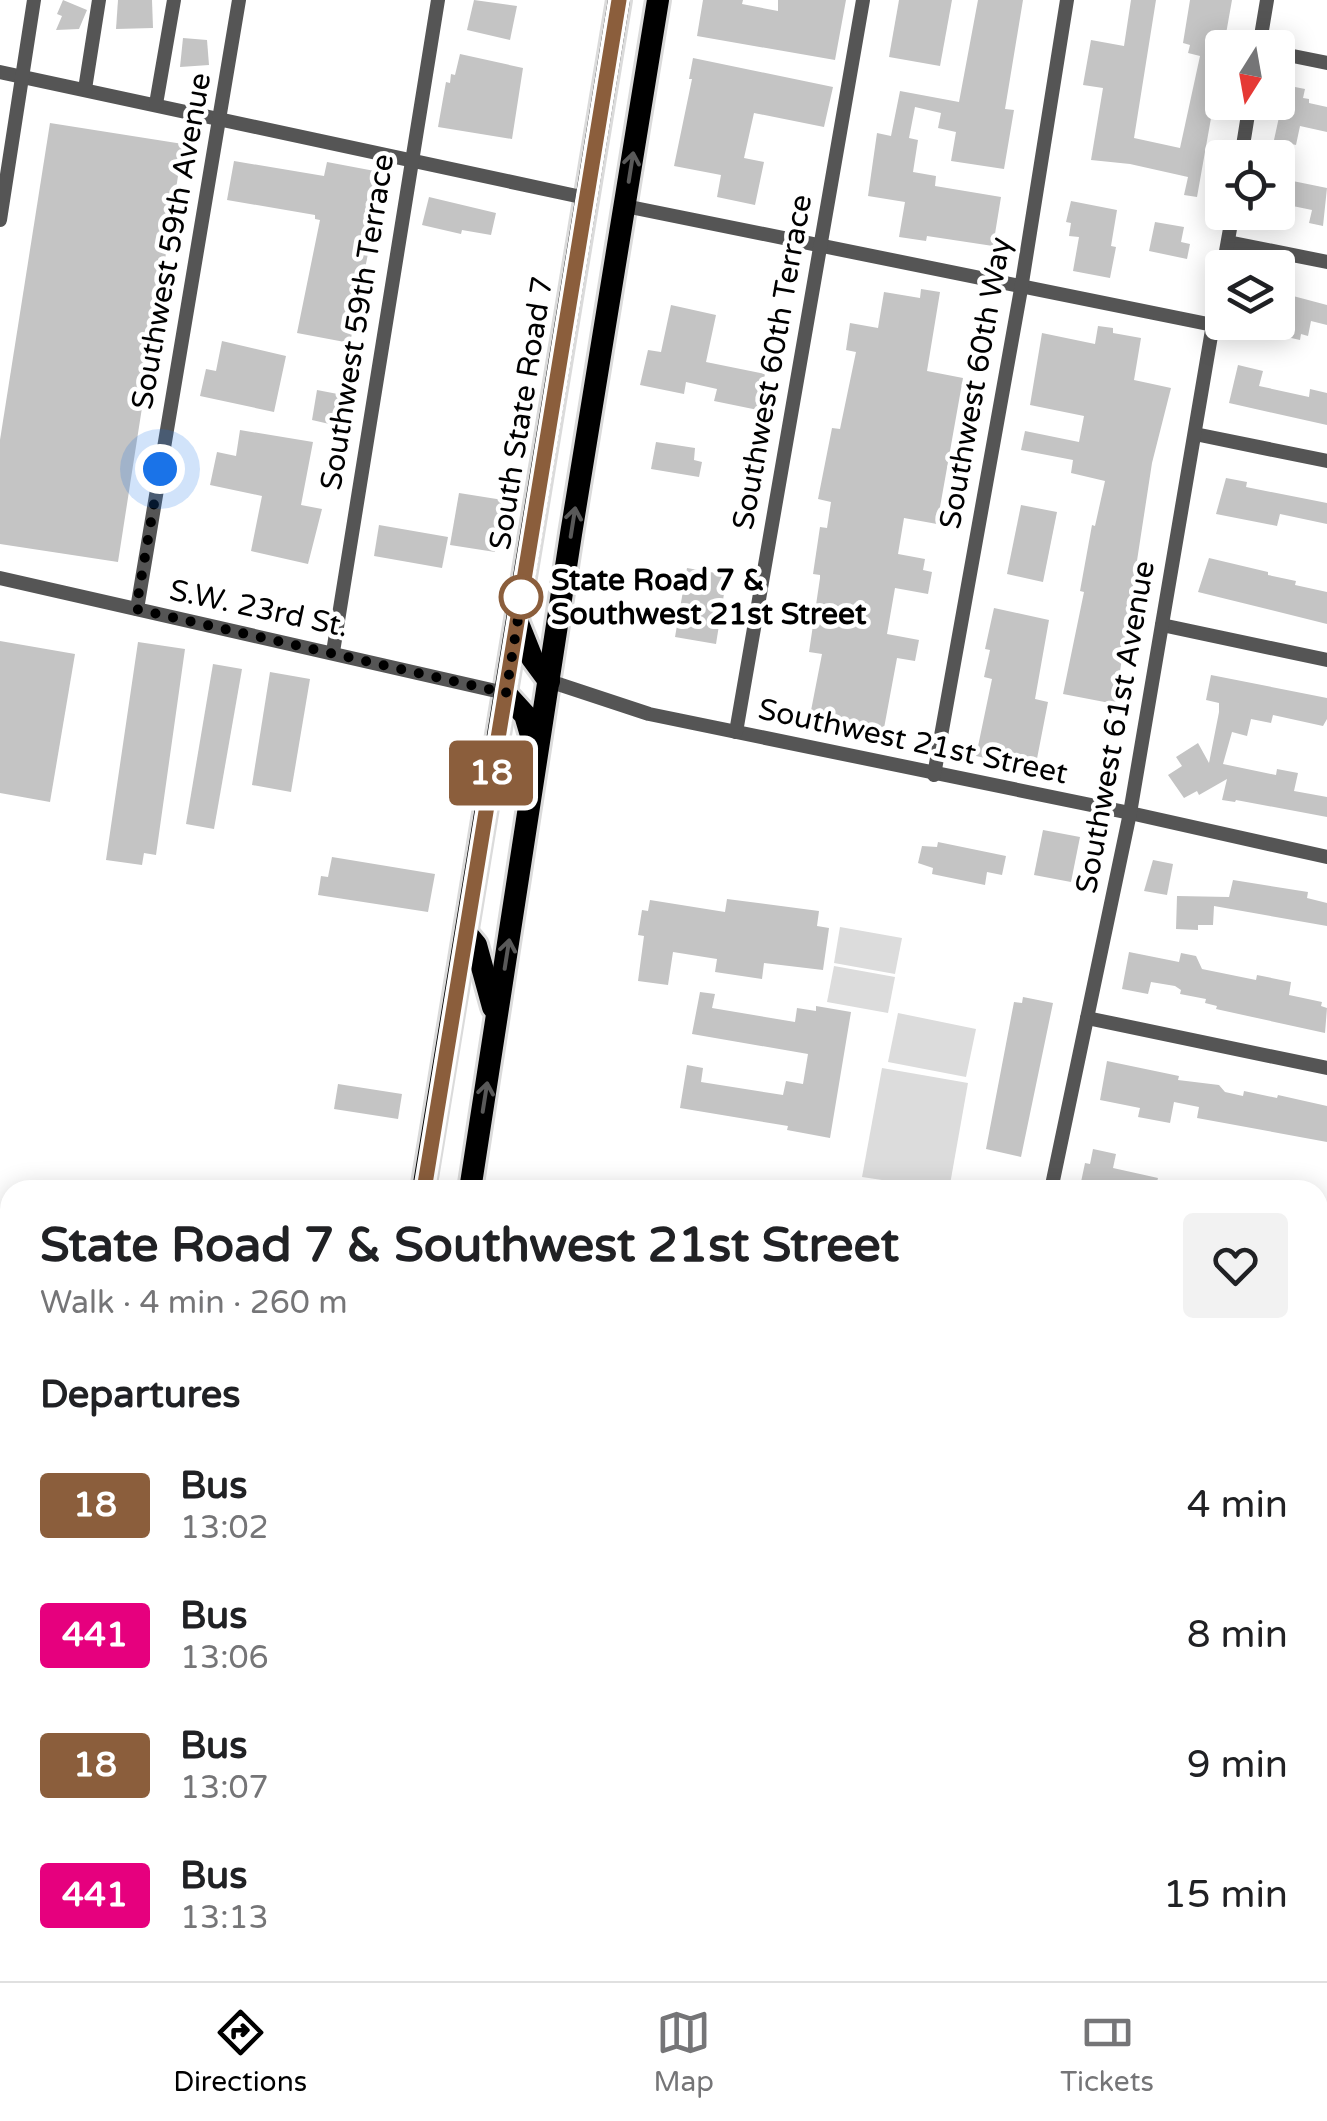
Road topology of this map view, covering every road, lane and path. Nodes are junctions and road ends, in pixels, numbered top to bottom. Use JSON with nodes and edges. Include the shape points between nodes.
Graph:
{"nodes":[{"id":1,"x":34,"y":0,"type":"edge"},
{"id":2,"x":99,"y":0,"type":"edge"},
{"id":3,"x":174,"y":0,"type":"edge"},
{"id":4,"x":239,"y":0,"type":"edge"},
{"id":5,"x":438,"y":0,"type":"edge"},
{"id":6,"x":618,"y":0,"type":"edge"},
{"id":7,"x":658,"y":0,"type":"edge"},
{"id":8,"x":863,"y":0,"type":"edge"},
{"id":9,"x":1067,"y":0,"type":"edge"},
{"id":10,"x":1267,"y":0,"type":"edge"},
{"id":11,"x":1262,"y":30,"type":"edge"},
{"id":12,"x":1295,"y":56,"type":"edge"},
{"id":13,"x":1327,"y":63,"type":"edge"},
{"id":14,"x":0,"y":72,"type":"edge"},
{"id":15,"x":21,"y":76,"type":"junction"},
{"id":16,"x":85,"y":89,"type":"junction"},
{"id":17,"x":156,"y":104,"type":"junction"},
{"id":18,"x":220,"y":117,"type":"junction"},
{"id":19,"x":410,"y":158,"type":"junction"},
{"id":20,"x":586,"y":198,"type":"junction"},
{"id":21,"x":625,"y":206,"type":"junction"},
{"id":22,"x":0,"y":220,"type":"edge"},
{"id":23,"x":1230,"y":230,"type":"edge"},
{"id":24,"x":1228,"y":242,"type":"junction"},
{"id":25,"x":821,"y":244,"type":"junction"},
{"id":26,"x":1227,"y":250,"type":"edge"},
{"id":27,"x":1327,"y":262,"type":"edge"},
{"id":28,"x":1021,"y":289,"type":"junction"},
{"id":29,"x":1205,"y":325,"type":"edge"},
{"id":30,"x":1210,"y":340,"type":"edge"},
{"id":31,"x":1195,"y":434,"type":"junction"},
{"id":32,"x":1327,"y":461,"type":"edge"},
{"id":33,"x":0,"y":578,"type":"edge"},
{"id":34,"x":136,"y":609,"type":"junction"},
{"id":35,"x":517,"y":619,"type":"junction"},
{"id":36,"x":1162,"y":625,"type":"junction"},
{"id":37,"x":332,"y":652,"type":"junction"},
{"id":38,"x":1327,"y":660,"type":"edge"},
{"id":39,"x":549,"y":681,"type":"junction"},
{"id":40,"x":506,"y":693,"type":"junction"},
{"id":41,"x":736,"y":732,"type":"junction"},
{"id":42,"x":537,"y":757,"type":"junction"},
{"id":43,"x":934,"y":775,"type":"junction"},
{"id":44,"x":1130,"y":813,"type":"junction"},
{"id":45,"x":1327,"y":857,"type":"edge"},
{"id":46,"x":466,"y":933,"type":"junction"},
{"id":47,"x":1087,"y":1018,"type":"junction"},
{"id":48,"x":496,"y":1020,"type":"junction"},
{"id":49,"x":1327,"y":1068,"type":"edge"},
{"id":50,"x":426,"y":1180,"type":"edge"},
{"id":51,"x":472,"y":1180,"type":"edge"},
{"id":52,"x":1053,"y":1180,"type":"edge"}],
"edges":[{"from":1,"to":15,"type":"street"},
{"from":2,"to":16,"type":"street"},
{"from":3,"to":17,"type":"street"},
{"from":4,"to":18,"type":"street","name":"Southwest 59th Avenue"},
{"from":5,"to":19,"type":"street","name":"Southwest 59th Terrace"},
{"from":6,"to":20,"type":"main road","name":"South State Road 7"},
{"from":21,"to":7,"type":"main road","one_way":true},
{"from":8,"to":25,"type":"street","name":"Southwest 60th Terrace"},
{"from":9,"to":28,"type":"street","name":"Southwest 60th Way"},
{"from":10,"to":11,"type":"street"},
{"from":12,"to":13,"type":"street"},
{"from":14,"to":15,"type":"street"},
{"from":15,"to":16,"type":"street"},
{"from":15,"to":22,"type":"street"},
{"from":16,"to":17,"type":"street"},
{"from":17,"to":18,"type":"street"},
{"from":18,"to":19,"type":"street"},
{"from":18,"to":34,"type":"street","name":"Southwest 59th Avenue"},
{"from":19,"to":20,"type":"street"},
{"from":19,"to":37,"type":"street","name":"Southwest 59th Terrace"},
{"from":20,"to":35,"type":"main road","name":"South State Road 7"},
{"from":21,"to":25,"type":"street"},
{"from":39,"to":21,"type":"main road","one_way":true},
{"from":23,"to":24,"type":"street","name":"Southwest 61st Avenue"},
{"from":24,"to":26,"type":"street","name":"Southwest 61st Avenue"},
{"from":24,"to":27,"type":"street"},
{"from":25,"to":28,"type":"street"},
{"from":25,"to":41,"type":"street","name":"Southwest 60th Terrace"},
{"from":28,"to":29,"type":"street"},
{"from":28,"to":43,"type":"street","name":"Southwest 60th Way"},
{"from":30,"to":31,"type":"street","name":"Southwest 61st Avenue"},
{"from":31,"to":32,"type":"street"},
{"from":31,"to":36,"type":"street","name":"Southwest 61st Avenue"},
{"from":33,"to":34,"type":"street","name":"S.W. 23rd St."},
{"from":34,"to":37,"type":"street","name":"S.W. 23rd St."},
{"from":35,"to":39,"type":"main road"},
{"from":35,"to":40,"type":"main road","name":"South State Road 7"},
{"from":36,"to":38,"type":"street"},
{"from":36,"to":44,"type":"street","name":"Southwest 61st Avenue"},
{"from":37,"to":40,"type":"street","name":"S.W. 23rd St."},
{"from":39,"to":41,"type":"street","name":"Southwest 21st Street","via":[[649,714]]},
{"from":39,"to":42,"type":"main road"},
{"from":40,"to":42,"type":"main road","via":[[525,715]]},
{"from":40,"to":46,"type":"main road","name":"South State Road 7"},
{"from":41,"to":43,"type":"street","name":"Southwest 21st Street"},
{"from":48,"to":42,"type":"main road","one_way":true},
{"from":43,"to":44,"type":"street","name":"Southwest 21st Street"},
{"from":44,"to":45,"type":"street","name":"Southwest 21st Street"},
{"from":44,"to":47,"type":"street","name":"Southwest 61st Avenue"},
{"from":46,"to":48,"type":"main road","via":[[482,962]]},
{"from":46,"to":50,"type":"main road","name":"South State Road 7"},
{"from":47,"to":49,"type":"street"},
{"from":47,"to":52,"type":"street","name":"Southwest 61st Avenue"},
{"from":51,"to":48,"type":"main road","one_way":true}]}
